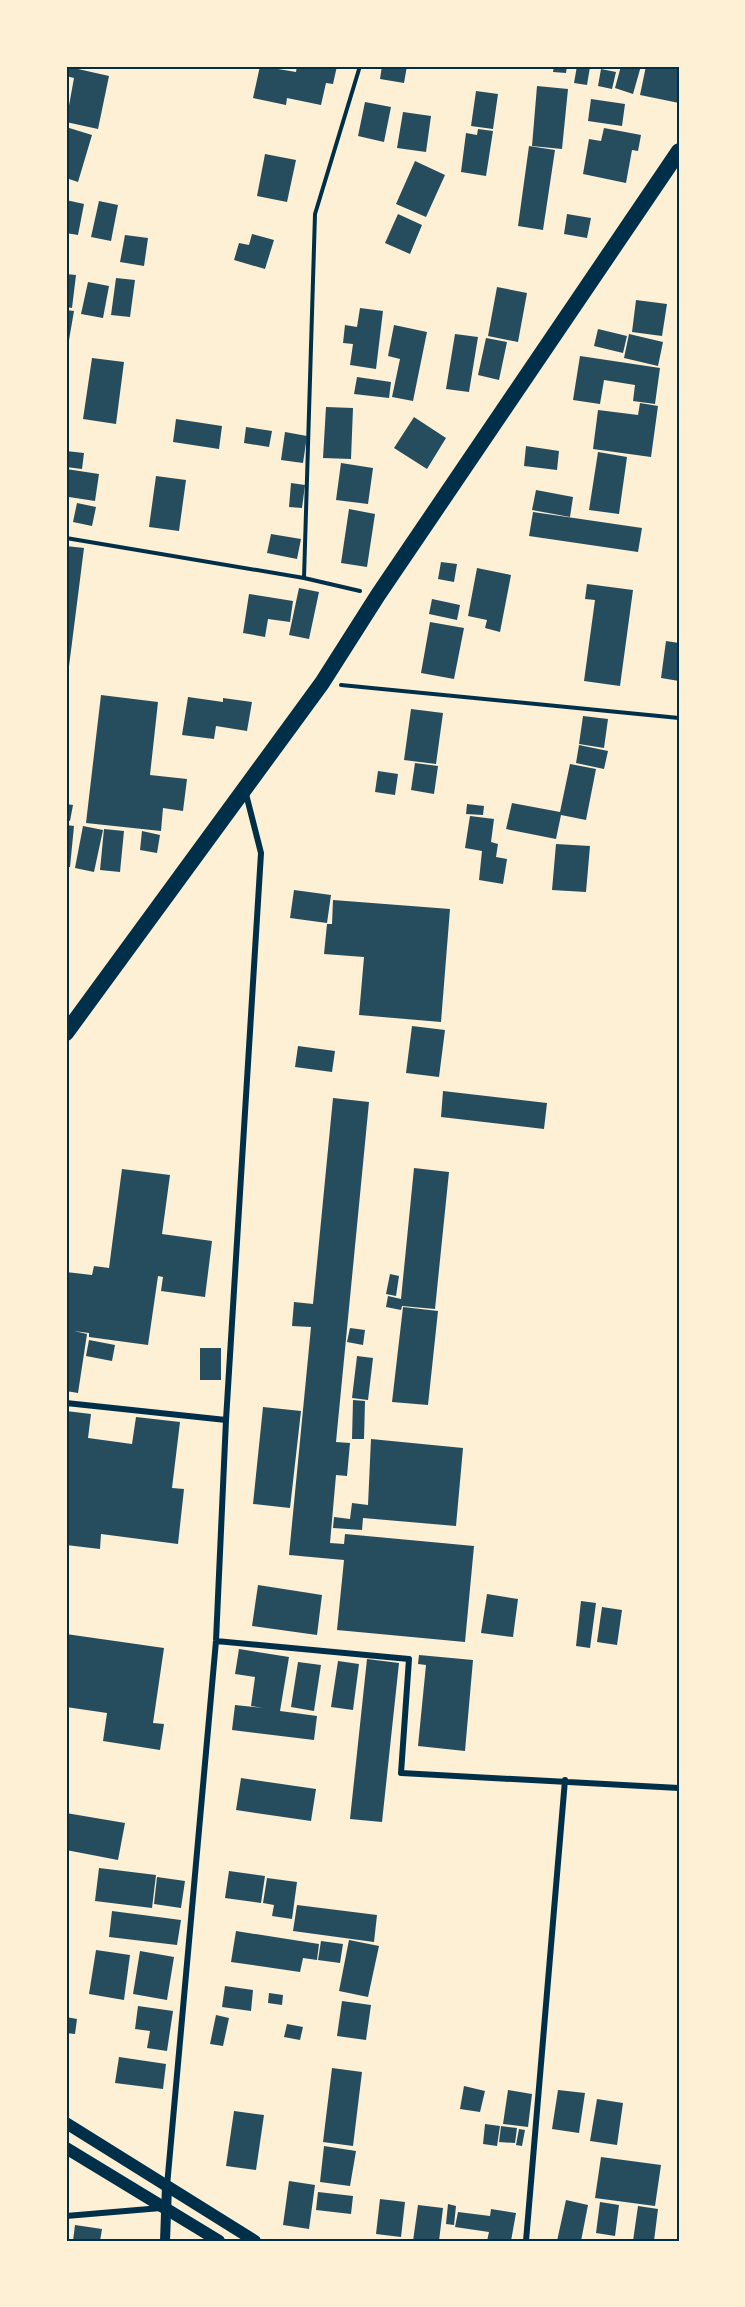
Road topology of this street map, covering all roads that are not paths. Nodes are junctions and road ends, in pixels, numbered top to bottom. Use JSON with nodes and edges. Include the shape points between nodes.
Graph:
{"nodes":[{"id":1,"x":679,"y":151,"type":"edge"},
{"id":2,"x":244,"y":787,"type":"junction"},
{"id":3,"x":66,"y":1034,"type":"edge"},
{"id":4,"x":66,"y":1402,"type":"edge"},
{"id":5,"x":226,"y":1420,"type":"junction"},
{"id":6,"x":216,"y":1641,"type":"junction"},
{"id":7,"x":565,"y":1780,"type":"junction"},
{"id":8,"x":679,"y":1788,"type":"edge"},
{"id":9,"x":66,"y":2123,"type":"edge"},
{"id":10,"x":66,"y":2148,"type":"edge"},
{"id":11,"x":167,"y":2186,"type":"junction"},
{"id":12,"x":168,"y":2208,"type":"junction"},
{"id":13,"x":66,"y":2216,"type":"edge"},
{"id":14,"x":165,"y":2241,"type":"edge"},
{"id":15,"x":219,"y":2241,"type":"edge"},
{"id":16,"x":255,"y":2241,"type":"edge"},
{"id":17,"x":526,"y":2241,"type":"edge"}],
"edges":[{"from":1,"to":2,"type":"highway","via":[[322,683]]},
{"from":2,"to":3,"type":"highway"},
{"from":2,"to":5,"type":"street","via":[[261,853]]},
{"from":4,"to":5,"type":"street"},
{"from":5,"to":6,"type":"street"},
{"from":6,"to":7,"type":"street","via":[[409,1659],[400,1773]]},
{"from":6,"to":11,"type":"street"},
{"from":7,"to":8,"type":"street"},
{"from":7,"to":17,"type":"street"},
{"from":9,"to":11,"type":"main road"},
{"from":10,"to":12,"type":"main road"},
{"from":11,"to":12,"type":"street"},
{"from":11,"to":16,"type":"main road"},
{"from":12,"to":13,"type":"street"},
{"from":12,"to":14,"type":"street"},
{"from":12,"to":15,"type":"main road"}]}
